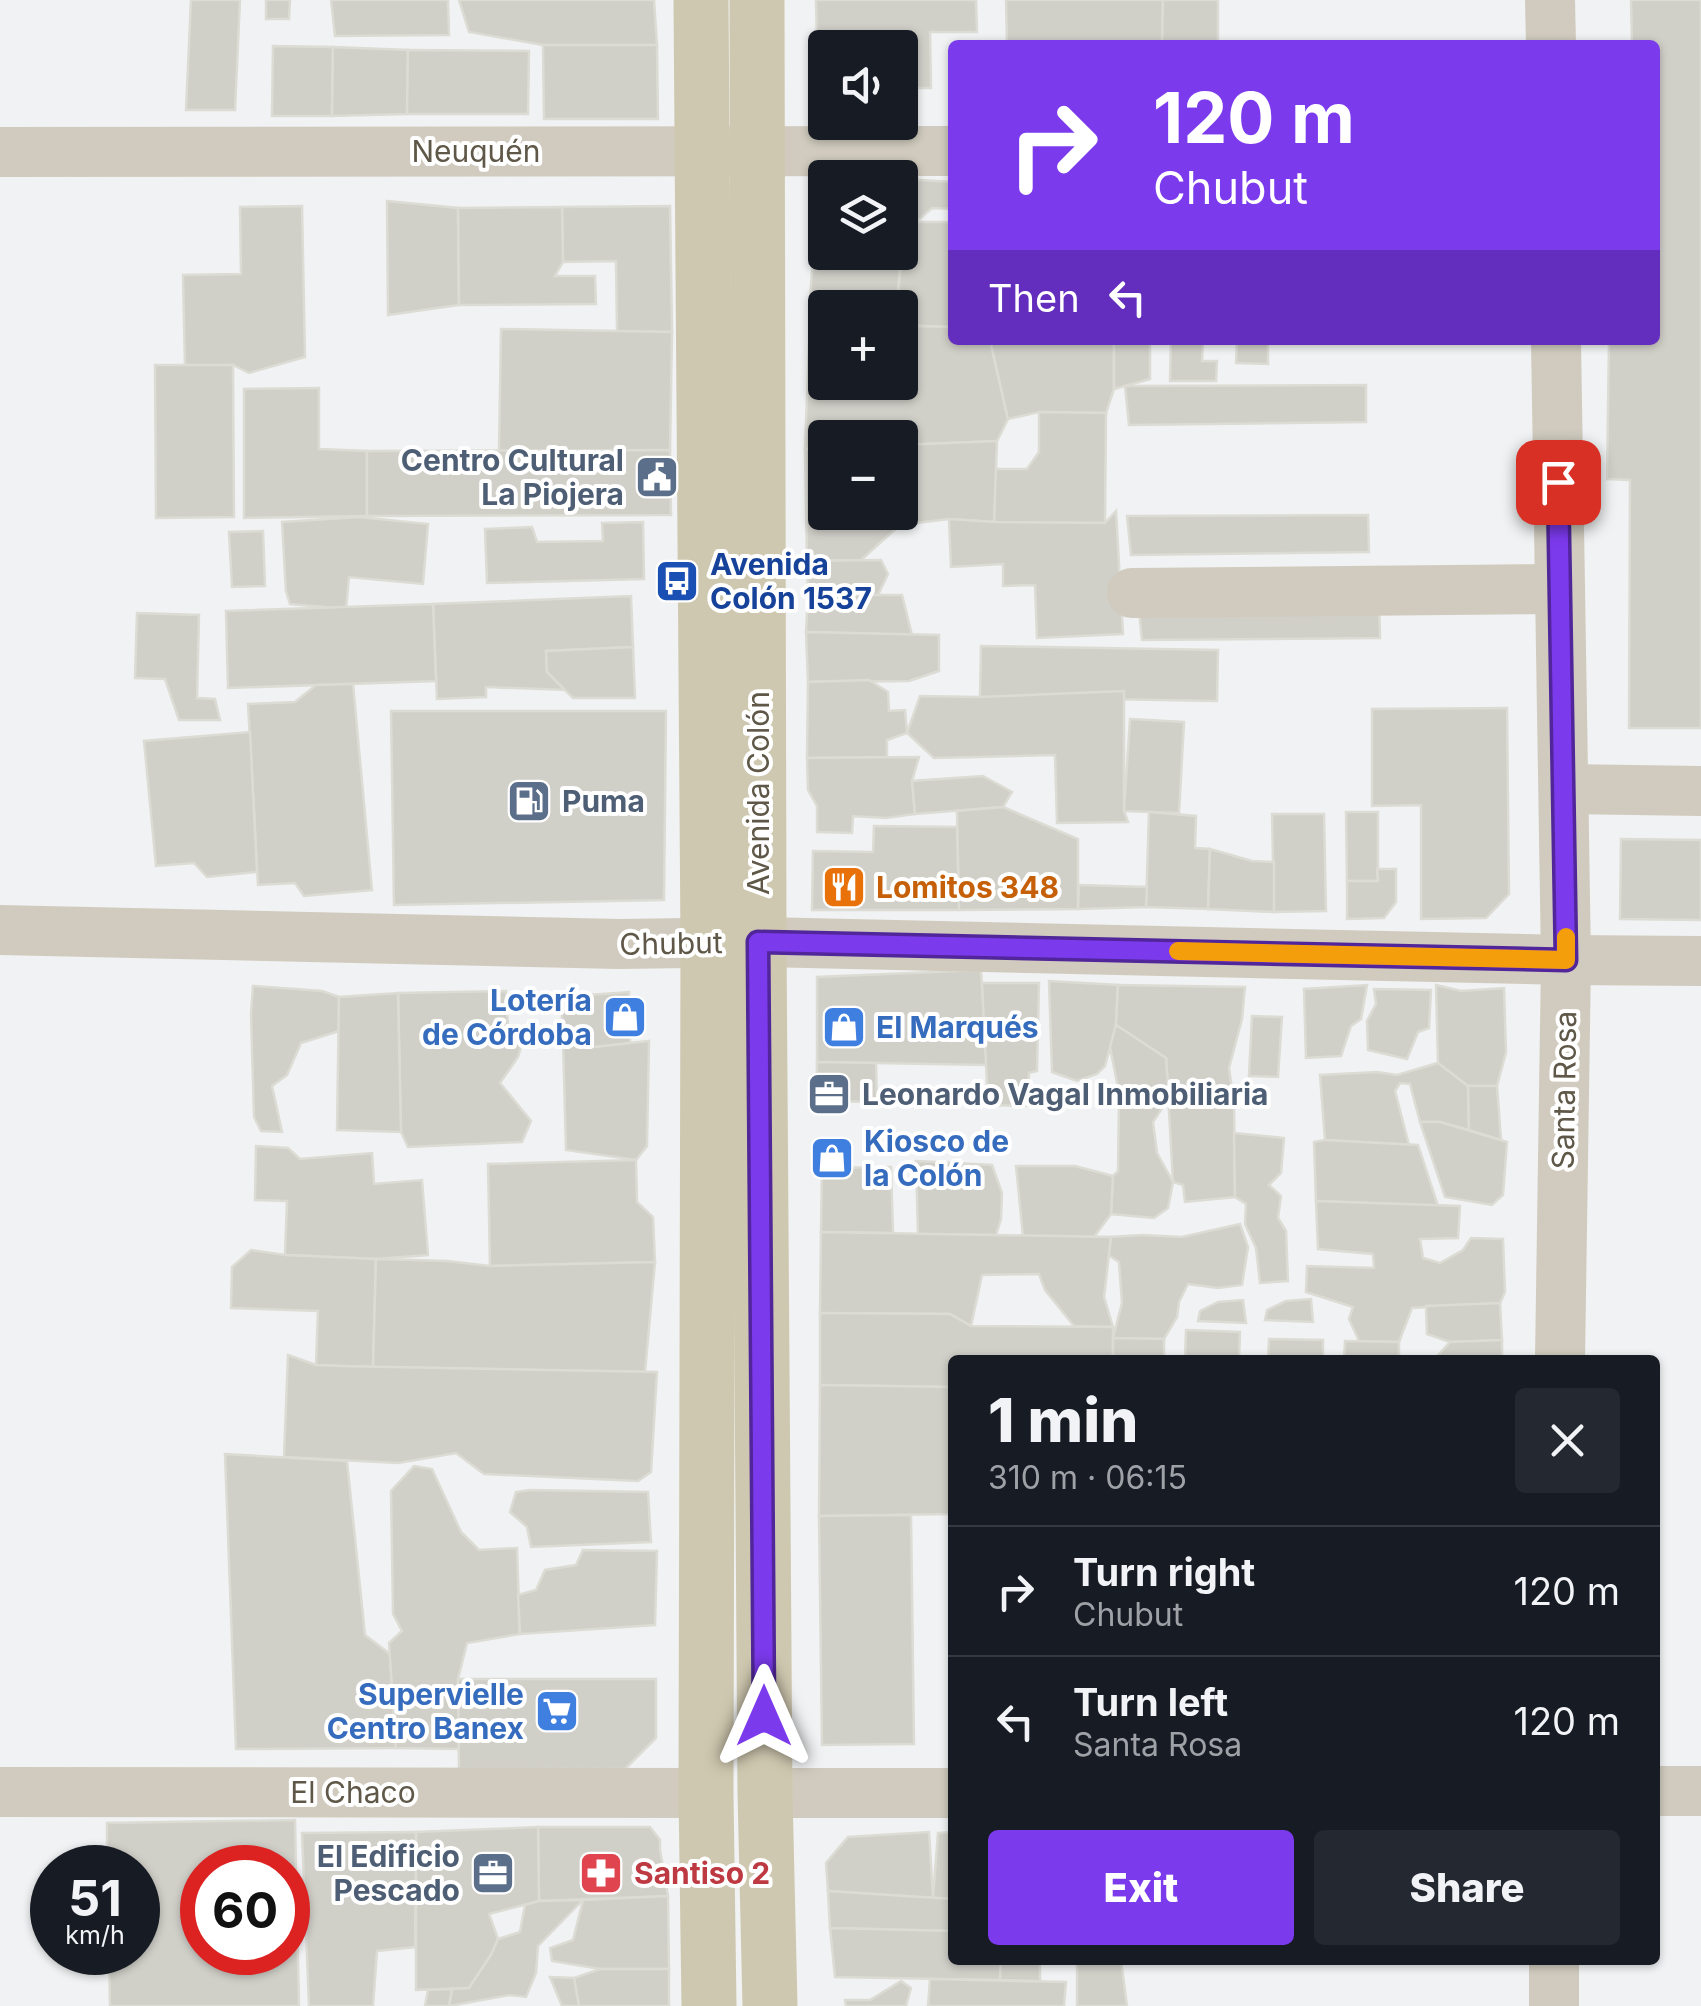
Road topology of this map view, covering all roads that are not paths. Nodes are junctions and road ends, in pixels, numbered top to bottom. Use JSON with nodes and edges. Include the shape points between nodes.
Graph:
{"nodes":[{"id":1,"x":701,"y":0,"type":"edge"},
{"id":2,"x":757,"y":0,"type":"edge"},
{"id":3,"x":1550,"y":0,"type":"edge"},
{"id":4,"x":1551,"y":40,"type":"edge"},
{"id":5,"x":703,"y":150,"type":"junction"},
{"id":6,"x":757,"y":151,"type":"junction"},
{"id":7,"x":0,"y":152,"type":"edge"},
{"id":8,"x":948,"y":152,"type":"edge"},
{"id":9,"x":1556,"y":345,"type":"edge"},
{"id":10,"x":1560,"y":590,"type":"junction"},
{"id":11,"x":1132,"y":593,"type":"dead end"},
{"id":12,"x":1564,"y":789,"type":"junction"},
{"id":13,"x":1701,"y":791,"type":"edge"},
{"id":14,"x":0,"y":930,"type":"edge"},
{"id":15,"x":733,"y":942,"type":"junction"},
{"id":16,"x":1566,"y":960,"type":"junction"},
{"id":17,"x":1701,"y":961,"type":"edge"},
{"id":18,"x":1560,"y":1355,"type":"edge"},
{"id":19,"x":1701,"y":1790,"type":"edge"},
{"id":20,"x":1660,"y":1791,"type":"edge"},
{"id":21,"x":0,"y":1792,"type":"edge"},
{"id":22,"x":706,"y":1793,"type":"junction"},
{"id":23,"x":765,"y":1793,"type":"junction"},
{"id":24,"x":948,"y":1793,"type":"edge"},
{"id":25,"x":1554,"y":1965,"type":"edge"},
{"id":26,"x":710,"y":2006,"type":"edge"},
{"id":27,"x":770,"y":2006,"type":"edge"},
{"id":28,"x":1554,"y":2006,"type":"edge"}],
"edges":[{"from":1,"to":5,"type":"main road","name":"Avenida Colón"},
{"from":2,"to":6,"type":"main road","name":"Avenida Colón"},
{"from":3,"to":4,"type":"street"},
{"from":5,"to":6,"type":"street","name":"Neuquén"},
{"from":5,"to":7,"type":"street","name":"Neuquén"},
{"from":5,"to":15,"type":"main road","name":"Avenida Colón"},
{"from":6,"to":8,"type":"street","name":"Neuquén"},
{"from":6,"to":15,"type":"main road","name":"Avenida Colón"},
{"from":9,"to":10,"type":"street","name":"Santa Rosa"},
{"from":10,"to":11,"type":"street"},
{"from":10,"to":12,"type":"street","name":"Santa Rosa"},
{"from":12,"to":13,"type":"street"},
{"from":12,"to":16,"type":"street","name":"Santa Rosa"},
{"from":14,"to":15,"type":"street","name":"Chubut"},
{"from":15,"to":16,"type":"street","name":"Chubut"},
{"from":15,"to":22,"type":"main road","name":"Avenida Colón"},
{"from":15,"to":23,"type":"main road","name":"Avenida Colón"},
{"from":16,"to":17,"type":"street","name":"Chubut"},
{"from":16,"to":18,"type":"street","name":"Santa Rosa"},
{"from":19,"to":20,"type":"street"},
{"from":21,"to":22,"type":"street","name":"El Chaco"},
{"from":22,"to":26,"type":"main road","name":"Avenida Colón"},
{"from":23,"to":24,"type":"street"},
{"from":23,"to":27,"type":"main road","name":"Avenida Colón"},
{"from":25,"to":28,"type":"street"}]}
